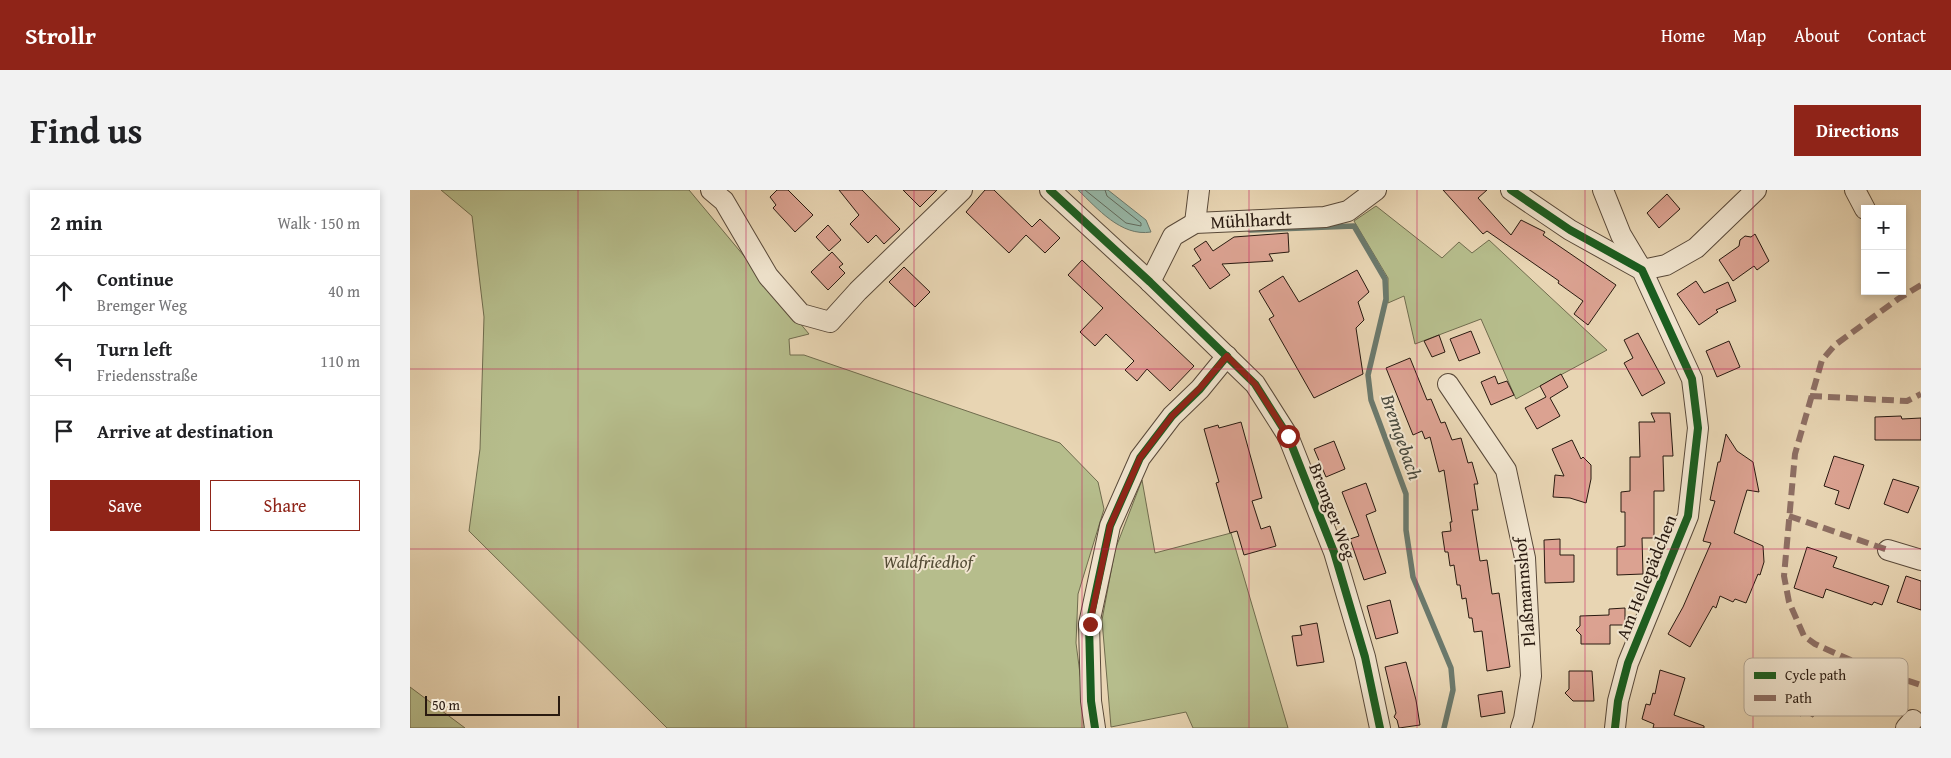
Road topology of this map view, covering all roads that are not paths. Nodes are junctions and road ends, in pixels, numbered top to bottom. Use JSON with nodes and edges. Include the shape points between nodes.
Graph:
{"nodes":[{"id":1,"x":712,"y":190,"type":"edge"},
{"id":2,"x":962,"y":190,"type":"edge"},
{"id":3,"x":1050,"y":190,"type":"edge"},
{"id":4,"x":1199,"y":190,"type":"edge"},
{"id":5,"x":1376,"y":190,"type":"edge"},
{"id":6,"x":1511,"y":190,"type":"edge"},
{"id":7,"x":1603,"y":190,"type":"edge"},
{"id":8,"x":1756,"y":190,"type":"edge"},
{"id":9,"x":1855,"y":190,"type":"edge"},
{"id":10,"x":1863,"y":205,"type":"edge"},
{"id":11,"x":1195,"y":223,"type":"junction"},
{"id":12,"x":1642,"y":270,"type":"junction"},
{"id":13,"x":1150,"y":282,"type":"junction"},
{"id":14,"x":1227,"y":356,"type":"junction"},
{"id":15,"x":1448,"y":384,"type":"dead end"},
{"id":16,"x":1888,"y":550,"type":"dead end"},
{"id":17,"x":1921,"y":560,"type":"edge"},
{"id":18,"x":1095,"y":728,"type":"edge"},
{"id":19,"x":1380,"y":728,"type":"edge"},
{"id":20,"x":1521,"y":728,"type":"edge"},
{"id":21,"x":1615,"y":728,"type":"edge"}],
"edges":[{"from":1,"to":2,"type":"street","via":[[724,201],[768,276],[795,308],[801,314],[830,322]]},
{"from":3,"to":13,"type":"street","name":"Bremger Weg"},
{"from":4,"to":11,"type":"street"},
{"from":5,"to":11,"type":"street","name":"Mühlhardt","via":[[1348,211],[1325,217]]},
{"from":6,"to":12,"type":"street","via":[[1570,230]]},
{"from":7,"to":12,"type":"street","name":"Am Hellepädchen","via":[[1621,235]]},
{"from":8,"to":12,"type":"street","via":[[1696,248],[1666,265]]},
{"from":9,"to":10,"type":"street"},
{"from":11,"to":13,"type":"street","name":"Mühlhardt","via":[[1173,236]]},
{"from":12,"to":21,"type":"street","name":"Am Hellepädchen","via":[[1692,379],[1698,428],[1688,516],[1628,663]]},
{"from":13,"to":14,"type":"street","name":"Bremger Weg"},
{"from":14,"to":18,"type":"street","via":[[1172,416],[1140,458],[1110,526],[1090,624],[1091,701]]},
{"from":14,"to":19,"type":"street","name":"Bremger Weg","via":[[1255,384],[1288,436],[1334,552],[1365,657]]},
{"from":15,"to":20,"type":"street","name":"Plaßmannshof","via":[[1506,470],[1525,558],[1531,676]]},
{"from":16,"to":17,"type":"street"}]}
